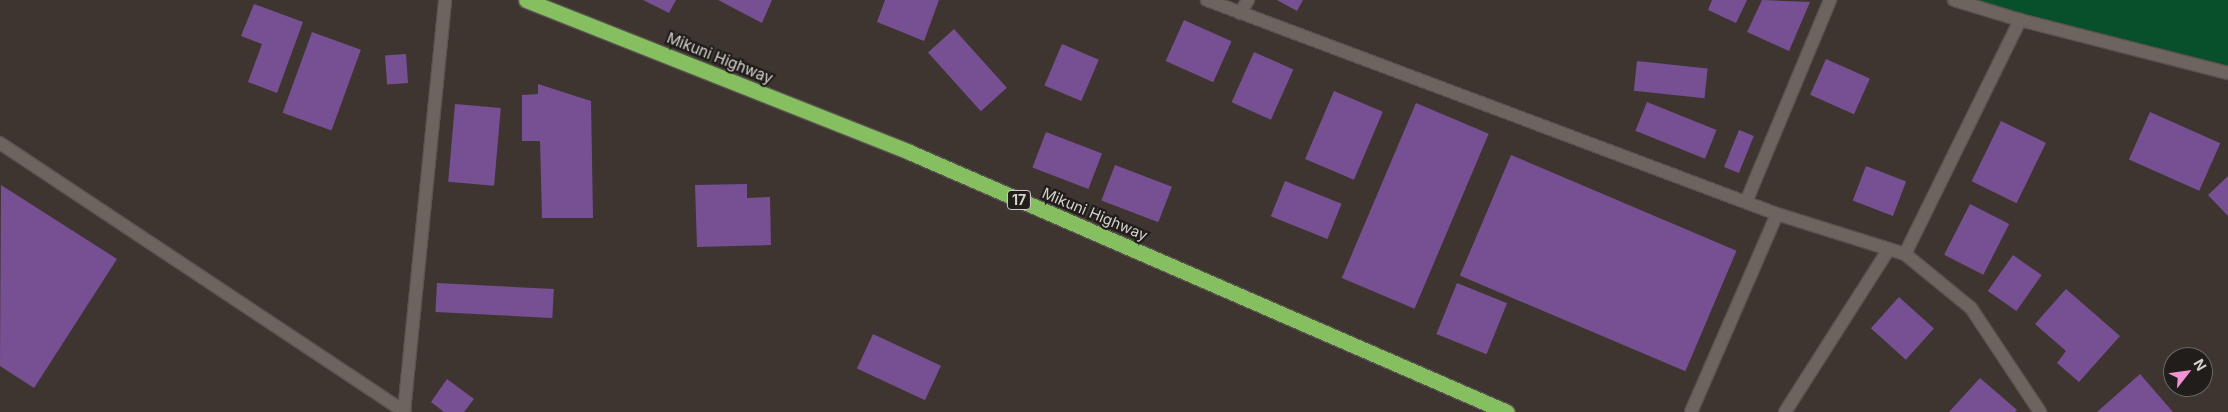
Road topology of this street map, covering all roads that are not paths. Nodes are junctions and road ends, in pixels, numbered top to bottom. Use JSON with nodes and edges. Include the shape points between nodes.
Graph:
{"nodes":[{"id":1,"x":445,"y":0,"type":"edge"},
{"id":2,"x":526,"y":0,"type":"edge"},
{"id":3,"x":1207,"y":0,"type":"edge"},
{"id":4,"x":1248,"y":0,"type":"edge"},
{"id":5,"x":1830,"y":0,"type":"edge"},
{"id":6,"x":1954,"y":0,"type":"edge"},
{"id":7,"x":1240,"y":13,"type":"junction"},
{"id":8,"x":2020,"y":20,"type":"junction"},
{"id":9,"x":2228,"y":73,"type":"edge"},
{"id":10,"x":0,"y":143,"type":"edge"},
{"id":11,"x":1746,"y":202,"type":"junction"},
{"id":12,"x":1777,"y":214,"type":"junction"},
{"id":13,"x":1889,"y":249,"type":"junction"},
{"id":14,"x":1905,"y":254,"type":"junction"},
{"id":15,"x":404,"y":412,"type":"edge"},
{"id":16,"x":1507,"y":412,"type":"edge"},
{"id":17,"x":1691,"y":412,"type":"edge"},
{"id":18,"x":1785,"y":412,"type":"edge"},
{"id":19,"x":2040,"y":412,"type":"edge"}],
"edges":[{"from":1,"to":15,"type":"street"},
{"from":2,"to":16,"type":"highway","name":"Mikuni Highway","number":"17","via":[[907,151]]},
{"from":3,"to":7,"type":"street"},
{"from":4,"to":7,"type":"street"},
{"from":5,"to":11,"type":"street"},
{"from":6,"to":8,"type":"street"},
{"from":7,"to":11,"type":"street"},
{"from":8,"to":9,"type":"street"},
{"from":8,"to":14,"type":"street"},
{"from":10,"to":15,"type":"street"},
{"from":11,"to":12,"type":"street"},
{"from":12,"to":13,"type":"street"},
{"from":12,"to":17,"type":"street"},
{"from":13,"to":14,"type":"street"},
{"from":13,"to":18,"type":"street"},
{"from":14,"to":19,"type":"street","via":[[1971,308]]}]}
